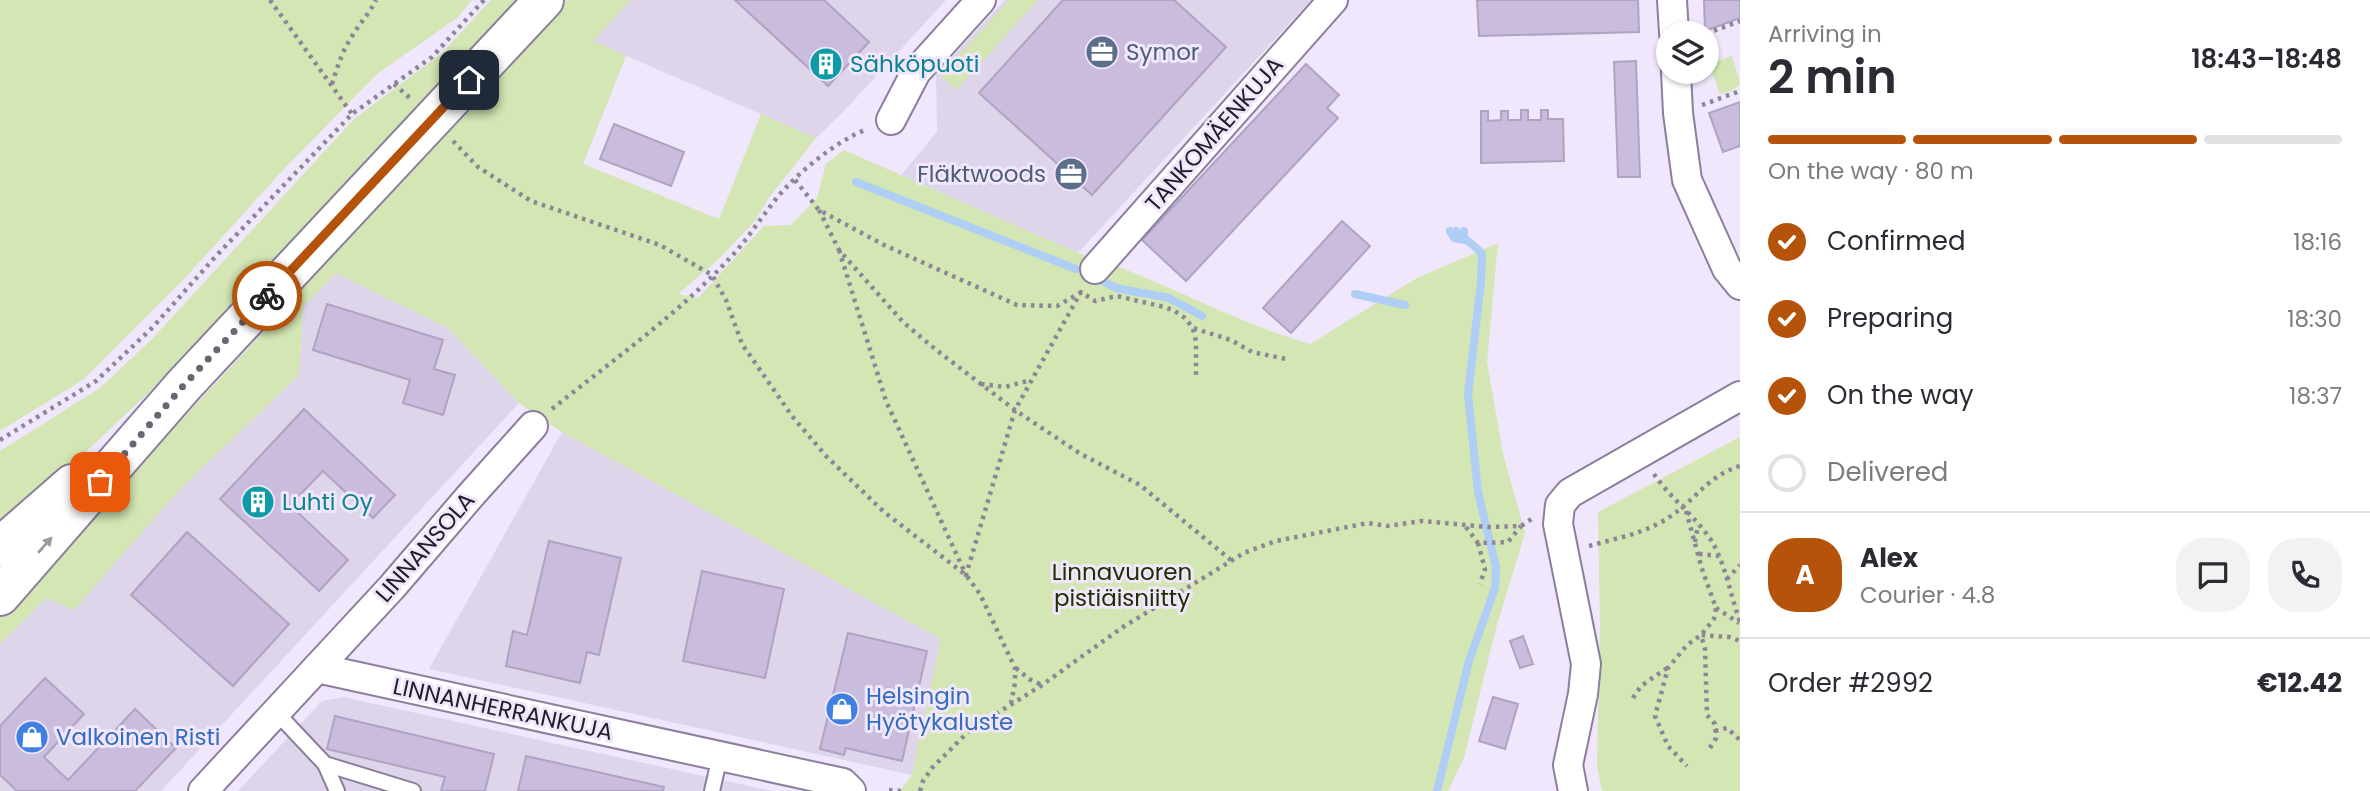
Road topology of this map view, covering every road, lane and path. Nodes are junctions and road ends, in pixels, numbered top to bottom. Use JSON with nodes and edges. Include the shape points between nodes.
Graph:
{"nodes":[{"id":1,"x":270,"y":0,"type":"edge"},
{"id":2,"x":376,"y":0,"type":"edge"},
{"id":3,"x":484,"y":0,"type":"edge"},
{"id":4,"x":544,"y":0,"type":"edge"},
{"id":5,"x":981,"y":0,"type":"edge"},
{"id":6,"x":1333,"y":0,"type":"edge"},
{"id":7,"x":1672,"y":0,"type":"edge"},
{"id":8,"x":1673,"y":21,"type":"edge"},
{"id":9,"x":1740,"y":21,"type":"edge"},
{"id":10,"x":1719,"y":29,"type":"edge"},
{"id":11,"x":394,"y":84,"type":"junction"},
{"id":12,"x":1677,"y":84,"type":"edge"},
{"id":13,"x":331,"y":85,"type":"junction"},
{"id":14,"x":1740,"y":91,"type":"edge"},
{"id":15,"x":1702,"y":105,"type":"dead end"},
{"id":16,"x":352,"y":114,"type":"junction"},
{"id":17,"x":432,"y":120,"type":"junction"},
{"id":18,"x":891,"y":120,"type":"joint"},
{"id":19,"x":795,"y":180,"type":"junction"},
{"id":20,"x":819,"y":210,"type":"junction"},
{"id":21,"x":839,"y":250,"type":"junction"},
{"id":22,"x":712,"y":275,"type":"junction"},
{"id":23,"x":1088,"y":281,"type":"junction"},
{"id":24,"x":1740,"y":285,"type":"edge"},
{"id":25,"x":1193,"y":328,"type":"junction"},
{"id":26,"x":1286,"y":359,"type":"dead end"},
{"id":27,"x":1196,"y":376,"type":"dead end"},
{"id":28,"x":1032,"y":380,"type":"junction"},
{"id":29,"x":978,"y":384,"type":"junction"},
{"id":30,"x":184,"y":385,"type":"junction"},
{"id":31,"x":1740,"y":396,"type":"edge"},
{"id":32,"x":1015,"y":410,"type":"junction"},
{"id":33,"x":533,"y":426,"type":"joint"},
{"id":34,"x":0,"y":440,"type":"edge"},
{"id":35,"x":1643,"y":452,"type":"junction"},
{"id":36,"x":1740,"y":466,"type":"edge"},
{"id":37,"x":1684,"y":509,"type":"junction"},
{"id":38,"x":1534,"y":518,"type":"dead end"},
{"id":39,"x":1698,"y":524,"type":"junction"},
{"id":40,"x":1466,"y":526,"type":"junction"},
{"id":41,"x":1521,"y":526,"type":"junction"},
{"id":42,"x":1478,"y":543,"type":"junction"},
{"id":43,"x":1695,"y":543,"type":"junction"},
{"id":44,"x":0,"y":547,"type":"edge"},
{"id":45,"x":1586,"y":548,"type":"dead end"},
{"id":46,"x":1699,"y":554,"type":"junction"},
{"id":47,"x":1719,"y":556,"type":"junction"},
{"id":48,"x":1232,"y":561,"type":"junction"},
{"id":49,"x":1740,"y":565,"type":"edge"},
{"id":50,"x":966,"y":575,"type":"junction"},
{"id":51,"x":1727,"y":580,"type":"junction"},
{"id":52,"x":1480,"y":584,"type":"dead end"},
{"id":53,"x":0,"y":596,"type":"edge"},
{"id":54,"x":1716,"y":608,"type":"junction"},
{"id":55,"x":1740,"y":622,"type":"edge"},
{"id":56,"x":1701,"y":635,"type":"junction"},
{"id":57,"x":1740,"y":641,"type":"edge"},
{"id":58,"x":317,"y":668,"type":"junction"},
{"id":59,"x":1015,"y":668,"type":"junction"},
{"id":60,"x":1668,"y":668,"type":"junction"},
{"id":61,"x":1042,"y":685,"type":"junction"},
{"id":62,"x":1633,"y":698,"type":"dead end"},
{"id":63,"x":1011,"y":703,"type":"junction"},
{"id":64,"x":276,"y":712,"type":"junction"},
{"id":65,"x":1716,"y":731,"type":"junction"},
{"id":66,"x":1740,"y":740,"type":"edge"},
{"id":67,"x":1710,"y":748,"type":"dead end"},
{"id":68,"x":720,"y":756,"type":"junction"},
{"id":69,"x":325,"y":764,"type":"junction"},
{"id":70,"x":1687,"y":766,"type":"dead end"},
{"id":71,"x":889,"y":790,"type":"edge"},
{"id":72,"x":202,"y":791,"type":"edge"},
{"id":73,"x":337,"y":791,"type":"edge"},
{"id":74,"x":414,"y":791,"type":"edge"},
{"id":75,"x":712,"y":791,"type":"edge"},
{"id":76,"x":851,"y":791,"type":"edge"},
{"id":77,"x":902,"y":791,"type":"edge"},
{"id":78,"x":920,"y":791,"type":"edge"},
{"id":79,"x":1573,"y":791,"type":"edge"}],
"edges":[{"from":1,"to":13,"type":"path"},
{"from":2,"to":13,"type":"path","via":[[340,58]]},
{"from":3,"to":11,"type":"path","via":[[432,57]]},
{"from":4,"to":17,"type":"main road"},
{"from":5,"to":18,"type":"street","via":[[916,72]]},
{"from":6,"to":23,"type":"street","name":"TANKOMÄENKUJA"},
{"from":7,"to":8,"type":"street"},
{"from":9,"to":10,"type":"path"},
{"from":11,"to":16,"type":"path"},
{"from":11,"to":17,"type":"path"},
{"from":12,"to":24,"type":"street","via":[[1687,180],[1727,270]]},
{"from":13,"to":16,"type":"path"},
{"from":14,"to":15,"type":"path"},
{"from":16,"to":34,"type":"path","via":[[152,328],[96,381]]},
{"from":17,"to":22,"type":"path","via":[[478,167],[531,201],[660,245]]},
{"from":17,"to":30,"type":"main road"},
{"from":18,"to":19,"type":"path","via":[[845,138]]},
{"from":19,"to":20,"type":"path"},
{"from":19,"to":22,"type":"path"},
{"from":20,"to":21,"type":"path"},
{"from":20,"to":23,"type":"path","via":[[1017,305],[1057,306]]},
{"from":21,"to":29,"type":"path","via":[[904,323]]},
{"from":21,"to":50,"type":"path","via":[[886,401]]},
{"from":22,"to":33,"type":"path","via":[[664,323]]},
{"from":22,"to":50,"type":"path","via":[[742,344],[792,416],[884,512]]},
{"from":23,"to":25,"type":"path","via":[[1095,301],[1117,296],[1160,306],[1179,314]]},
{"from":23,"to":28,"type":"path"},
{"from":25,"to":26,"type":"path","via":[[1259,354]]},
{"from":25,"to":27,"type":"path"},
{"from":28,"to":29,"type":"path","via":[[1005,387]]},
{"from":28,"to":32,"type":"path"},
{"from":29,"to":32,"type":"path"},
{"from":30,"to":44,"type":"main road"},
{"from":53,"to":30,"type":"main road","one_way":true},
{"from":31,"to":35,"type":"street"},
{"from":32,"to":48,"type":"path","via":[[1079,453],[1140,485]]},
{"from":32,"to":50,"type":"path"},
{"from":33,"to":58,"type":"street","name":"LINNANSOLA"},
{"from":35,"to":37,"type":"path","via":[[1656,477]]},
{"from":35,"to":79,"type":"street","via":[[1570,493],[1560,505],[1558,524],[1586,664],[1568,765]]},
{"from":36,"to":37,"type":"path","via":[[1705,485]]},
{"from":37,"to":39,"type":"path"},
{"from":37,"to":43,"type":"path"},
{"from":37,"to":45,"type":"path","via":[[1638,532]]},
{"from":38,"to":41,"type":"path"},
{"from":39,"to":43,"type":"path"},
{"from":39,"to":47,"type":"path"},
{"from":40,"to":41,"type":"path"},
{"from":40,"to":42,"type":"path"},
{"from":40,"to":48,"type":"path","via":[[1422,521],[1387,526],[1368,523],[1276,541]]},
{"from":41,"to":42,"type":"path","via":[[1508,542]]},
{"from":42,"to":52,"type":"path","via":[[1485,569]]},
{"from":43,"to":46,"type":"path"},
{"from":46,"to":47,"type":"path"},
{"from":46,"to":54,"type":"path"},
{"from":47,"to":51,"type":"path"},
{"from":48,"to":61,"type":"path","via":[[1123,627]]},
{"from":49,"to":51,"type":"path"},
{"from":50,"to":59,"type":"path","via":[[980,594]]},
{"from":51,"to":55,"type":"path"},
{"from":54,"to":55,"type":"path"},
{"from":54,"to":56,"type":"path","via":[[1714,619]]},
{"from":56,"to":57,"type":"path"},
{"from":56,"to":60,"type":"path"},
{"from":56,"to":65,"type":"path","via":[[1707,715]]},
{"from":58,"to":64,"type":"street"},
{"from":58,"to":68,"type":"street","name":"LINNANHERRANKUJA"},
{"from":59,"to":61,"type":"path"},
{"from":59,"to":63,"type":"path"},
{"from":60,"to":62,"type":"path","via":[[1641,686]]},
{"from":60,"to":70,"type":"path","via":[[1655,716],[1668,746]]},
{"from":61,"to":63,"type":"path"},
{"from":63,"to":78,"type":"path","via":[[951,747],[923,780]]},
{"from":64,"to":69,"type":"lane"},
{"from":64,"to":72,"type":"street"},
{"from":65,"to":66,"type":"path","via":[[1727,727]]},
{"from":65,"to":67,"type":"path"},
{"from":68,"to":75,"type":"lane"},
{"from":68,"to":76,"type":"street","name":"LINNANHERRANKUJA","via":[[842,783]]},
{"from":69,"to":73,"type":"lane"},
{"from":69,"to":74,"type":"lane"},
{"from":71,"to":77,"type":"path"}]}
